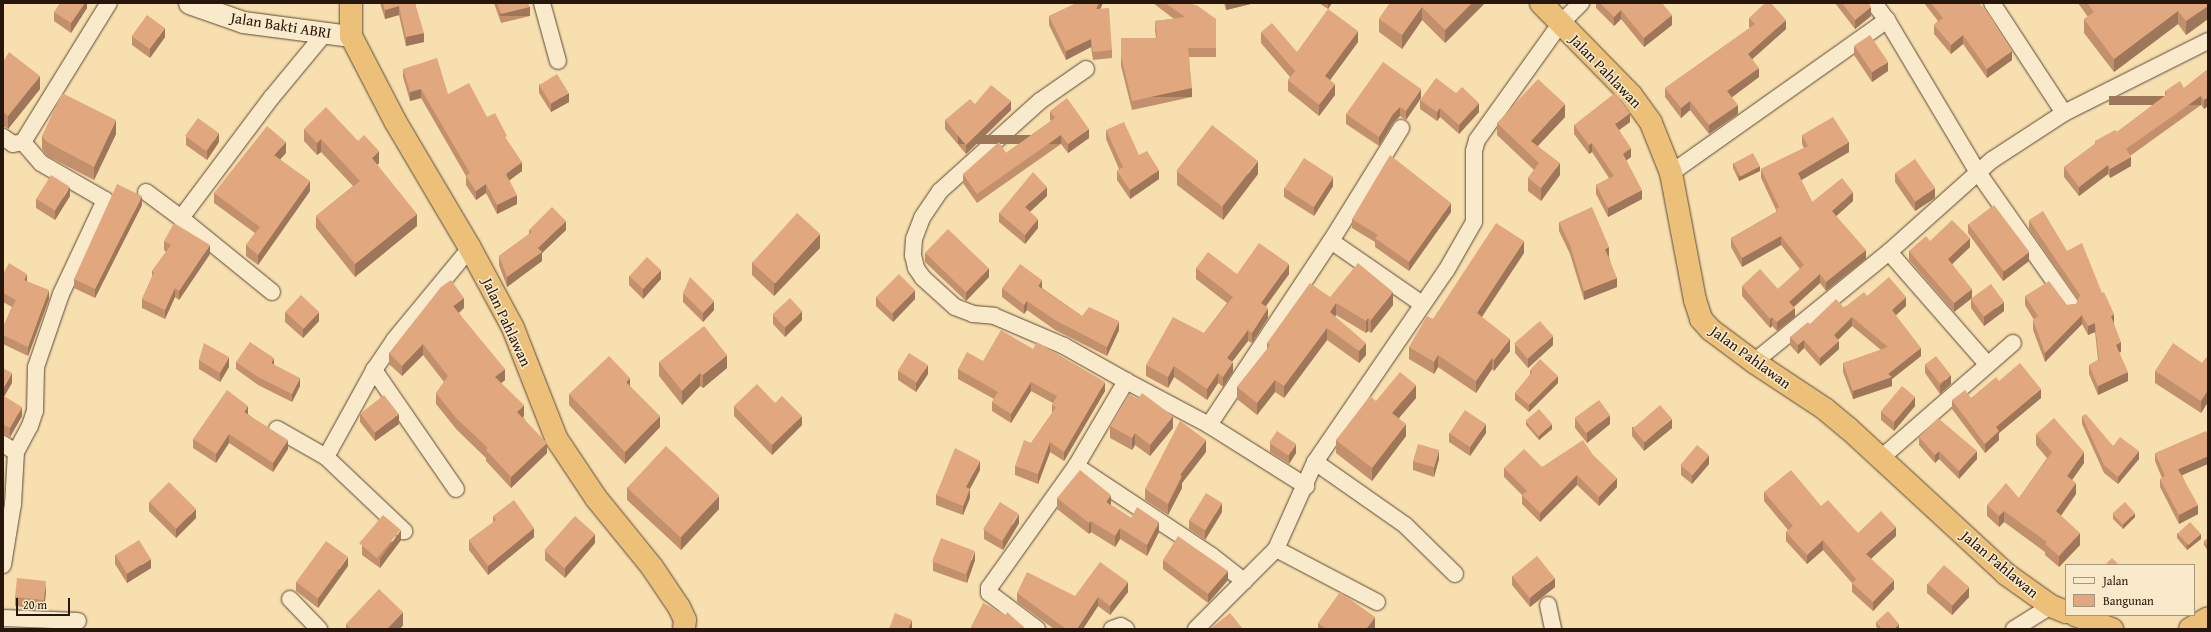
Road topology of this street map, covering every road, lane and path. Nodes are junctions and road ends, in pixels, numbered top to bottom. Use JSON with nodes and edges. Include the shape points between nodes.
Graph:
{"nodes":[{"id":1,"x":108,"y":3,"type":"edge"},
{"id":2,"x":351,"y":3,"type":"edge"},
{"id":3,"x":542,"y":3,"type":"edge"},
{"id":4,"x":1541,"y":3,"type":"edge"},
{"id":5,"x":1581,"y":3,"type":"edge"},
{"id":6,"x":1874,"y":3,"type":"edge"},
{"id":7,"x":1992,"y":3,"type":"edge"},
{"id":8,"x":200,"y":5,"type":"edge"},
{"id":9,"x":1887,"y":20,"type":"junction"},
{"id":10,"x":1560,"y":24,"type":"junction"},
{"id":11,"x":325,"y":33,"type":"junction"},
{"id":12,"x":352,"y":36,"type":"junction"},
{"id":13,"x":2208,"y":41,"type":"edge"},
{"id":14,"x":558,"y":61,"type":"dead end"},
{"id":15,"x":1086,"y":69,"type":"dead end"},
{"id":16,"x":2064,"y":113,"type":"junction"},
{"id":17,"x":1401,"y":128,"type":"dead end"},
{"id":18,"x":3,"y":137,"type":"edge"},
{"id":19,"x":23,"y":142,"type":"junction"},
{"id":20,"x":1977,"y":171,"type":"junction"},
{"id":21,"x":1671,"y":173,"type":"junction"},
{"id":22,"x":146,"y":192,"type":"dead end"},
{"id":23,"x":181,"y":218,"type":"junction"},
{"id":24,"x":1332,"y":241,"type":"junction"},
{"id":25,"x":470,"y":248,"type":"junction"},
{"id":26,"x":1889,"y":252,"type":"junction"},
{"id":27,"x":272,"y":292,"type":"dead end"},
{"id":28,"x":1422,"y":304,"type":"junction"},
{"id":29,"x":2071,"y":304,"type":"edge"},
{"id":30,"x":2013,"y":343,"type":"dead end"},
{"id":31,"x":1754,"y":362,"type":"junction"},
{"id":32,"x":1987,"y":364,"type":"junction"},
{"id":33,"x":374,"y":370,"type":"junction"},
{"id":34,"x":1126,"y":381,"type":"junction"},
{"id":35,"x":1209,"y":425,"type":"junction"},
{"id":36,"x":277,"y":429,"type":"dead end"},
{"id":37,"x":9,"y":448,"type":"edge"},
{"id":38,"x":326,"y":457,"type":"junction"},
{"id":39,"x":1881,"y":458,"type":"junction"},
{"id":40,"x":1315,"y":462,"type":"junction"},
{"id":41,"x":1076,"y":466,"type":"junction"},
{"id":42,"x":1306,"y":486,"type":"junction"},
{"id":43,"x":456,"y":489,"type":"dead end"},
{"id":44,"x":404,"y":531,"type":"dead end"},
{"id":45,"x":1276,"y":549,"type":"junction"},
{"id":46,"x":3,"y":565,"type":"edge"},
{"id":47,"x":1455,"y":574,"type":"dead end"},
{"id":48,"x":1244,"y":582,"type":"junction"},
{"id":49,"x":290,"y":599,"type":"dead end"},
{"id":50,"x":1377,"y":602,"type":"dead end"},
{"id":51,"x":1548,"y":605,"type":"dead end"},
{"id":52,"x":2058,"y":609,"type":"edge"},
{"id":53,"x":2078,"y":616,"type":"edge"},
{"id":54,"x":3,"y":618,"type":"edge"},
{"id":55,"x":2208,"y":618,"type":"edge"},
{"id":56,"x":78,"y":621,"type":"dead end"},
{"id":57,"x":1199,"y":628,"type":"edge"},
{"id":58,"x":319,"y":629,"type":"edge"},
{"id":59,"x":684,"y":629,"type":"edge"},
{"id":60,"x":1037,"y":629,"type":"edge"},
{"id":61,"x":1112,"y":629,"type":"edge"},
{"id":62,"x":1126,"y":629,"type":"edge"},
{"id":63,"x":1553,"y":629,"type":"edge"},
{"id":64,"x":2014,"y":629,"type":"edge"},
{"id":65,"x":2112,"y":629,"type":"edge"},
{"id":66,"x":2190,"y":629,"type":"edge"}],
"edges":[{"from":1,"to":19,"type":"street"},
{"from":2,"to":12,"type":"highway","name":"Jalan Pahlawan"},
{"from":3,"to":14,"type":"street"},
{"from":4,"to":10,"type":"highway","name":"Jalan Pahlawan"},
{"from":5,"to":10,"type":"street"},
{"from":6,"to":9,"type":"street"},
{"from":7,"to":16,"type":"street"},
{"from":8,"to":11,"type":"street","name":"Jalan Bakti ABRI","via":[[243,22]]},
{"from":9,"to":20,"type":"street"},
{"from":9,"to":21,"type":"street"},
{"from":10,"to":21,"type":"highway","name":"Jalan Pahlawan","via":[[1646,113]]},
{"from":10,"to":28,"type":"street","via":[[1477,140],[1474,150],[1474,222],[1446,271]]},
{"from":11,"to":12,"type":"street","name":"Jalan Bakti ABRI"},
{"from":11,"to":23,"type":"street","via":[[272,97]]},
{"from":12,"to":25,"type":"highway","name":"Jalan Pahlawan","via":[[395,121]]},
{"from":13,"to":16,"type":"street"},
{"from":15,"to":34,"type":"street","via":[[1040,101],[940,191],[922,218],[914,240],[913,255],[916,268],[923,278],[955,307],[973,314],[994,316],[1064,346]]},
{"from":16,"to":20,"type":"street"},
{"from":17,"to":24,"type":"street"},
{"from":18,"to":19,"type":"street","via":[[13,144]]},
{"from":19,"to":37,"type":"street","via":[[41,163],[105,200],[61,294],[36,367],[35,411],[30,426]]},
{"from":20,"to":26,"type":"street"},
{"from":20,"to":29,"type":"street"},
{"from":21,"to":31,"type":"highway","name":"Jalan Pahlawan","via":[[1698,311],[1711,330]]},
{"from":22,"to":23,"type":"street"},
{"from":23,"to":27,"type":"street"},
{"from":24,"to":28,"type":"street"},
{"from":24,"to":35,"type":"street"},
{"from":25,"to":33,"type":"street","via":[[399,334]]},
{"from":25,"to":59,"type":"highway","name":"Jalan Pahlawan","via":[[513,328],[561,447],[599,502],[652,567],[683,613]]},
{"from":26,"to":31,"type":"street"},
{"from":26,"to":32,"type":"street"},
{"from":28,"to":40,"type":"street"},
{"from":30,"to":32,"type":"street"},
{"from":31,"to":39,"type":"highway","name":"Jalan Pahlawan","via":[[1825,409]]},
{"from":32,"to":39,"type":"street"},
{"from":33,"to":38,"type":"street"},
{"from":33,"to":43,"type":"street"},
{"from":34,"to":35,"type":"street"},
{"from":34,"to":41,"type":"street"},
{"from":35,"to":42,"type":"street"},
{"from":36,"to":38,"type":"street"},
{"from":37,"to":46,"type":"street","via":[[14,496]]},
{"from":38,"to":44,"type":"street"},
{"from":39,"to":52,"type":"highway","name":"Jalan Pahlawan","via":[[2006,574]]},
{"from":40,"to":42,"type":"street"},
{"from":40,"to":47,"type":"street","via":[[1405,525]]},
{"from":41,"to":48,"type":"street","via":[[1212,556]]},
{"from":41,"to":60,"type":"street","via":[[989,592]]},
{"from":42,"to":45,"type":"street"},
{"from":45,"to":48,"type":"street"},
{"from":45,"to":50,"type":"street"},
{"from":48,"to":57,"type":"street"},
{"from":49,"to":58,"type":"street"},
{"from":51,"to":63,"type":"street"},
{"from":52,"to":64,"type":"street"},
{"from":53,"to":65,"type":"highway"},
{"from":54,"to":56,"type":"street"},
{"from":55,"to":66,"type":"highway"},
{"from":61,"to":62,"type":"street","via":[[1121,626]]}]}
